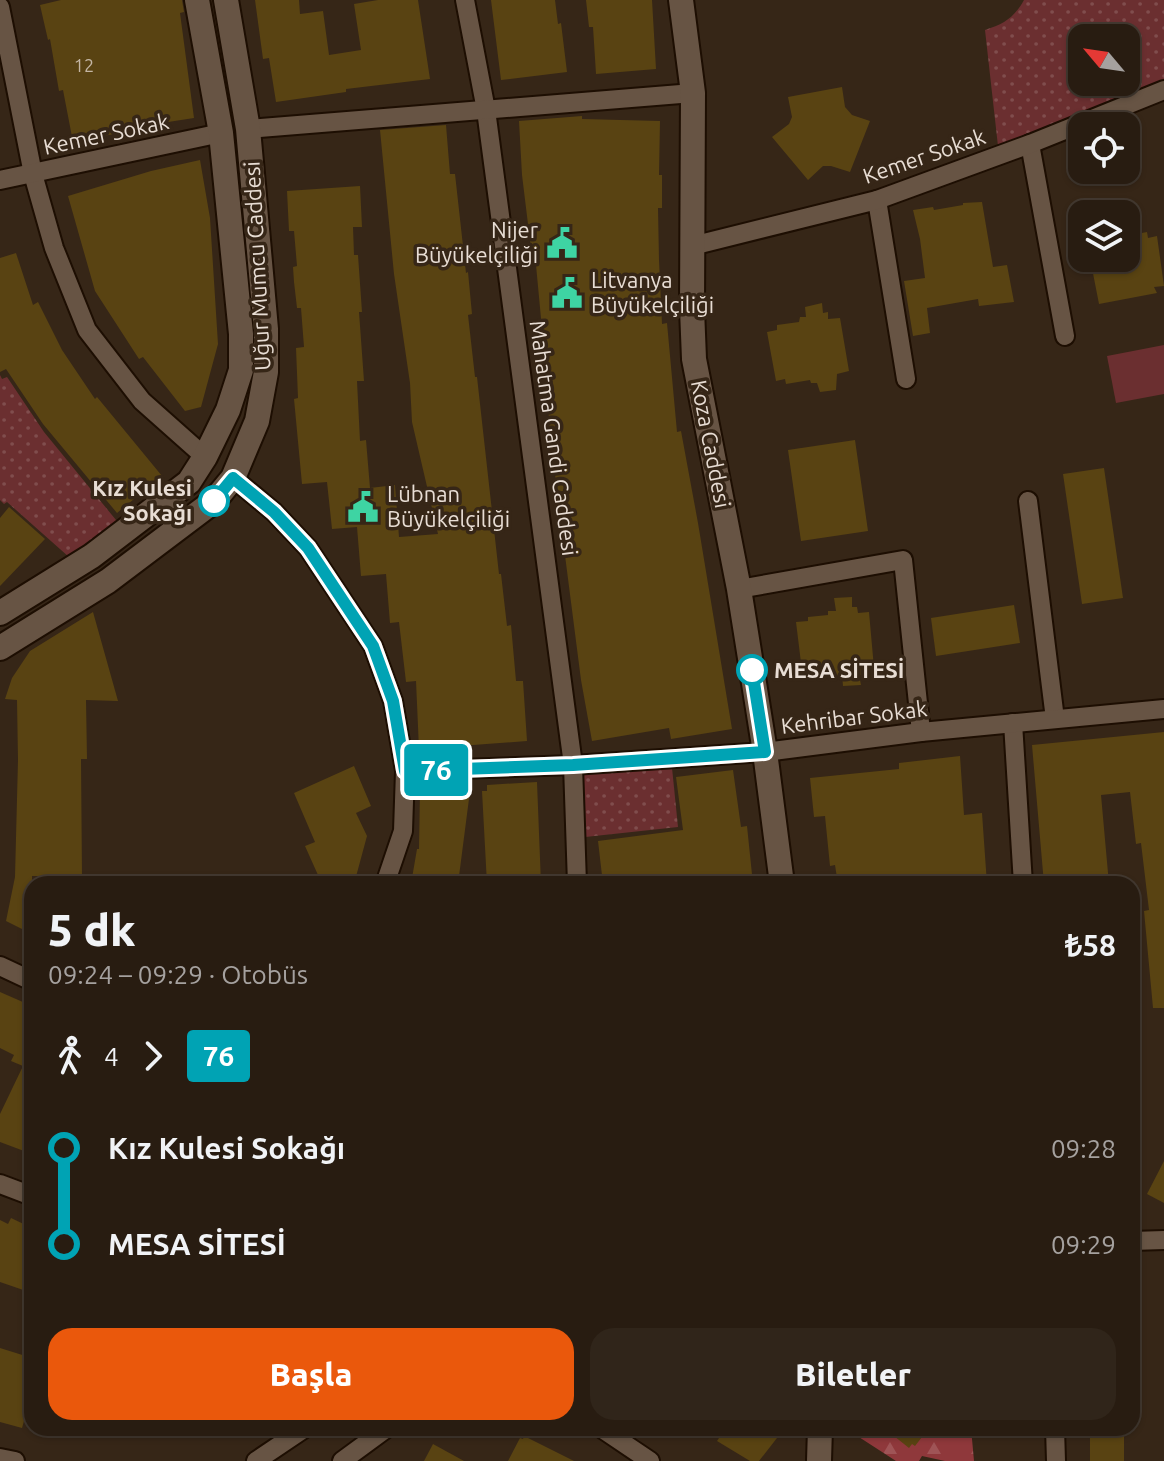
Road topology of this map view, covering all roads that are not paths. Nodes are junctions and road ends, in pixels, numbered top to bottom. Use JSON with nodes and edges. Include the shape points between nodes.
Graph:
{"nodes":[{"id":1,"x":197,"y":0,"type":"edge"},
{"id":2,"x":226,"y":0,"type":"edge"},
{"id":3,"x":465,"y":0,"type":"edge"},
{"id":4,"x":681,"y":0,"type":"edge"},
{"id":5,"x":0,"y":7,"type":"edge"},
{"id":6,"x":1164,"y":92,"type":"edge"},
{"id":7,"x":693,"y":93,"type":"junction"},
{"id":8,"x":486,"y":110,"type":"junction"},
{"id":9,"x":248,"y":129,"type":"junction"},
{"id":10,"x":221,"y":133,"type":"junction"},
{"id":11,"x":1030,"y":144,"type":"junction"},
{"id":12,"x":33,"y":174,"type":"junction"},
{"id":13,"x":0,"y":180,"type":"edge"},
{"id":14,"x":877,"y":200,"type":"junction"},
{"id":15,"x":692,"y":246,"type":"junction"},
{"id":16,"x":1065,"y":336,"type":"dead end"},
{"id":17,"x":906,"y":379,"type":"dead end"},
{"id":18,"x":205,"y":457,"type":"junction"},
{"id":19,"x":233,"y":478,"type":"junction"},
{"id":20,"x":1028,"y":501,"type":"dead end"},
{"id":21,"x":739,"y":589,"type":"junction"},
{"id":22,"x":0,"y":613,"type":"edge"},
{"id":23,"x":0,"y":648,"type":"edge"},
{"id":24,"x":1164,"y":709,"type":"edge"},
{"id":25,"x":1055,"y":719,"type":"junction"},
{"id":26,"x":1013,"y":723,"type":"junction"},
{"id":27,"x":921,"y":732,"type":"junction"},
{"id":28,"x":765,"y":752,"type":"junction"},
{"id":29,"x":573,"y":765,"type":"junction"},
{"id":30,"x":405,"y":771,"type":"junction"},
{"id":31,"x":388,"y":876,"type":"edge"},
{"id":32,"x":577,"y":876,"type":"edge"},
{"id":33,"x":781,"y":876,"type":"edge"},
{"id":34,"x":1023,"y":876,"type":"edge"},
{"id":35,"x":0,"y":966,"type":"edge"},
{"id":36,"x":24,"y":977,"type":"edge"},
{"id":37,"x":0,"y":1184,"type":"edge"},
{"id":38,"x":24,"y":1193,"type":"edge"},
{"id":39,"x":1164,"y":1240,"type":"edge"},
{"id":40,"x":1140,"y":1241,"type":"edge"},
{"id":41,"x":293,"y":1436,"type":"edge"},
{"id":42,"x":376,"y":1436,"type":"edge"},
{"id":43,"x":613,"y":1436,"type":"edge"},
{"id":44,"x":820,"y":1436,"type":"edge"},
{"id":45,"x":1055,"y":1436,"type":"edge"},
{"id":46,"x":0,"y":1458,"type":"edge"},
{"id":47,"x":15,"y":1461,"type":"edge"},
{"id":48,"x":256,"y":1461,"type":"edge"},
{"id":49,"x":342,"y":1461,"type":"edge"},
{"id":50,"x":650,"y":1461,"type":"edge"},
{"id":51,"x":819,"y":1461,"type":"edge"},
{"id":52,"x":1056,"y":1461,"type":"edge"}],
"edges":[{"from":1,"to":10,"type":"main road","name":"Uğur Mumcu Caddesi"},
{"from":2,"to":9,"type":"main road","name":"Uğur Mumcu Caddesi"},
{"from":3,"to":8,"type":"street","name":"Mahatma Gandi Caddesi"},
{"from":4,"to":7,"type":"main road","name":"Koza Caddesi"},
{"from":5,"to":12,"type":"street"},
{"from":6,"to":11,"type":"street","name":"Kemer Sokak"},
{"from":7,"to":8,"type":"street"},
{"from":7,"to":15,"type":"main road","name":"Koza Caddesi"},
{"from":8,"to":9,"type":"street"},
{"from":8,"to":29,"type":"street","name":"Mahatma Gandi Caddesi"},
{"from":9,"to":10,"type":"main road"},
{"from":9,"to":19,"type":"main road","name":"Uğur Mumcu Caddesi","via":[[266,372],[257,421]]},
{"from":10,"to":12,"type":"street","name":"Kemer Sokak"},
{"from":10,"to":18,"type":"main road","name":"Uğur Mumcu Caddesi","via":[[241,370]]},
{"from":11,"to":14,"type":"street","name":"Kemer Sokak"},
{"from":11,"to":16,"type":"street"},
{"from":12,"to":13,"type":"street","name":"Kemer Sokak"},
{"from":12,"to":18,"type":"street","via":[[54,248],[87,330],[142,401]]},
{"from":14,"to":15,"type":"street","name":"Kemer Sokak"},
{"from":14,"to":17,"type":"street"},
{"from":15,"to":21,"type":"main road","name":"Koza Caddesi","via":[[694,359]]},
{"from":18,"to":22,"type":"main road","name":"Uğur Mumcu Caddesi","via":[[189,482],[92,556]]},
{"from":19,"to":23,"type":"main road","name":"Uğur Mumcu Caddesi","via":[[214,501],[108,581]]},
{"from":19,"to":30,"type":"street","via":[[308,548],[373,646],[393,701]]},
{"from":20,"to":25,"type":"street"},
{"from":21,"to":27,"type":"street","via":[[903,560]]},
{"from":21,"to":28,"type":"main road","name":"Koza Caddesi"},
{"from":24,"to":25,"type":"street","name":"Kehribar Sokak"},
{"from":25,"to":26,"type":"street","name":"Kehribar Sokak"},
{"from":26,"to":27,"type":"street","name":"Kehribar Sokak"},
{"from":26,"to":34,"type":"street"},
{"from":27,"to":28,"type":"street","name":"Kehribar Sokak"},
{"from":28,"to":29,"type":"street","name":"Kehribar Sokak"},
{"from":28,"to":33,"type":"main road","name":"Koza Caddesi"},
{"from":29,"to":30,"type":"street","name":"Kehribar Sokak"},
{"from":29,"to":32,"type":"street","name":"Mahatma Gandi Caddesi"},
{"from":30,"to":31,"type":"street","via":[[403,831]]},
{"from":35,"to":36,"type":"street"},
{"from":37,"to":38,"type":"street"},
{"from":39,"to":40,"type":"street"},
{"from":41,"to":48,"type":"street"},
{"from":42,"to":49,"type":"street"},
{"from":43,"to":50,"type":"street"},
{"from":44,"to":51,"type":"main road"},
{"from":45,"to":52,"type":"street"},
{"from":46,"to":47,"type":"street"}]}
